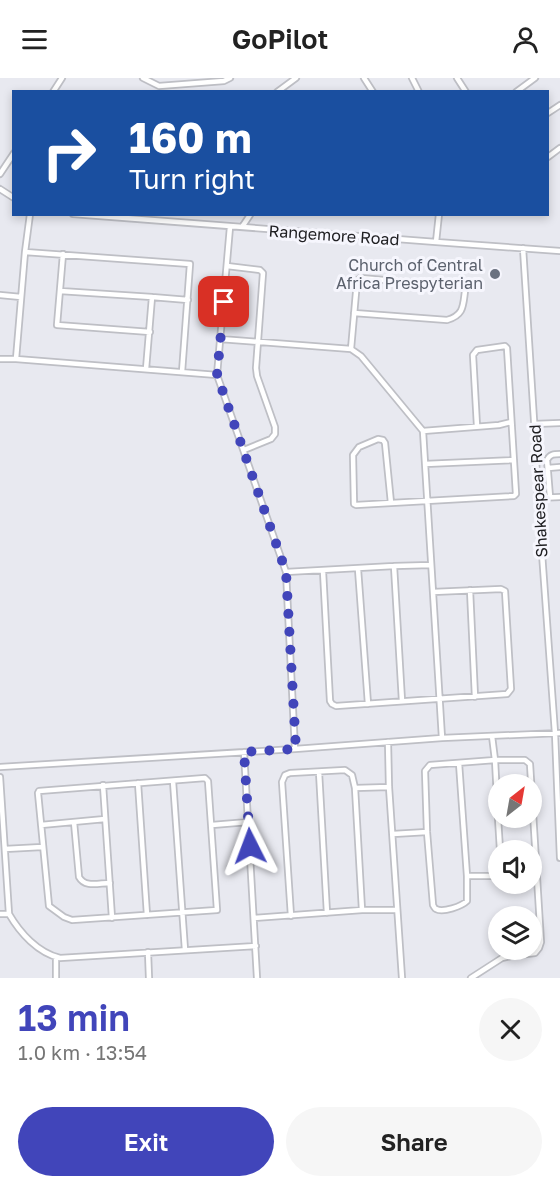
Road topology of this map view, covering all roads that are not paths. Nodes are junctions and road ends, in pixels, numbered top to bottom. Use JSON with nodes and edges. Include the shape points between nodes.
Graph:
{"nodes":[{"id":1,"x":143,"y":78,"type":"edge"},
{"id":2,"x":230,"y":78,"type":"edge"},
{"id":3,"x":296,"y":78,"type":"edge"},
{"id":4,"x":536,"y":78,"type":"edge"},
{"id":5,"x":191,"y":84,"type":"junction"},
{"id":6,"x":191,"y":90,"type":"edge"},
{"id":7,"x":280,"y":90,"type":"edge"},
{"id":8,"x":519,"y":90,"type":"edge"},
{"id":9,"x":12,"y":156,"type":"edge"},
{"id":10,"x":0,"y":174,"type":"edge"},
{"id":11,"x":30,"y":216,"type":"edge"},
{"id":12,"x":92,"y":216,"type":"edge"},
{"id":13,"x":249,"y":216,"type":"edge"},
{"id":14,"x":438,"y":216,"type":"edge"},
{"id":15,"x":230,"y":227,"type":"junction"},
{"id":16,"x":242,"y":228,"type":"junction"},
{"id":17,"x":436,"y":243,"type":"junction"},
{"id":18,"x":523,"y":248,"type":"junction"},
{"id":19,"x":560,"y":250,"type":"edge"},
{"id":20,"x":25,"y":252,"type":"junction"},
{"id":21,"x":63,"y":254,"type":"junction"},
{"id":22,"x":227,"y":266,"type":"junction"},
{"id":23,"x":60,"y":291,"type":"junction"},
{"id":24,"x":0,"y":295,"type":"edge"},
{"id":25,"x":21,"y":297,"type":"junction"},
{"id":26,"x":152,"y":297,"type":"junction"},
{"id":27,"x":188,"y":300,"type":"junction"},
{"id":28,"x":354,"y":313,"type":"junction"},
{"id":29,"x":150,"y":332,"type":"junction"},
{"id":30,"x":220,"y":339,"type":"junction"},
{"id":31,"x":258,"y":341,"type":"junction"},
{"id":32,"x":351,"y":349,"type":"junction"},
{"id":33,"x":0,"y":359,"type":"edge"},
{"id":34,"x":16,"y":359,"type":"junction"},
{"id":35,"x":146,"y":369,"type":"junction"},
{"id":36,"x":182,"y":372,"type":"junction"},
{"id":37,"x":217,"y":375,"type":"junction"},
{"id":38,"x":512,"y":422,"type":"junction"},
{"id":39,"x":560,"y":423,"type":"edge"},
{"id":40,"x":534,"y":424,"type":"junction"},
{"id":41,"x":477,"y":426,"type":"junction"},
{"id":42,"x":423,"y":431,"type":"junction"},
{"id":43,"x":244,"y":450,"type":"junction"},
{"id":44,"x":560,"y":454,"type":"edge"},
{"id":45,"x":514,"y":460,"type":"junction"},
{"id":46,"x":425,"y":464,"type":"junction"},
{"id":47,"x":560,"y":467,"type":"edge"},
{"id":48,"x":548,"y":468,"type":"junction"},
{"id":49,"x":550,"y":497,"type":"junction"},
{"id":50,"x":560,"y":497,"type":"edge"},
{"id":51,"x":538,"y":498,"type":"junction"},
{"id":52,"x":427,"y":501,"type":"junction"},
{"id":53,"x":391,"y":503,"type":"junction"},
{"id":54,"x":431,"y":565,"type":"junction"},
{"id":55,"x":394,"y":566,"type":"junction"},
{"id":56,"x":358,"y":569,"type":"junction"},
{"id":57,"x":323,"y":571,"type":"junction"},
{"id":58,"x":286,"y":572,"type":"junction"},
{"id":59,"x":470,"y":590,"type":"junction"},
{"id":60,"x":433,"y":592,"type":"junction"},
{"id":61,"x":475,"y":697,"type":"junction"},
{"id":62,"x":440,"y":699,"type":"junction"},
{"id":63,"x":402,"y":701,"type":"junction"},
{"id":64,"x":368,"y":704,"type":"junction"},
{"id":65,"x":558,"y":733,"type":"edge"},
{"id":66,"x":492,"y":736,"type":"junction"},
{"id":67,"x":442,"y":738,"type":"junction"},
{"id":68,"x":388,"y":742,"type":"junction"},
{"id":69,"x":296,"y":749,"type":"junction"},
{"id":70,"x":244,"y":752,"type":"junction"},
{"id":71,"x":495,"y":760,"type":"junction"},
{"id":72,"x":459,"y":763,"type":"junction"},
{"id":73,"x":0,"y":767,"type":"edge"},
{"id":74,"x":319,"y":772,"type":"junction"},
{"id":75,"x":496,"y":774,"type":"edge"},
{"id":76,"x":0,"y":777,"type":"edge"},
{"id":77,"x":173,"y":781,"type":"junction"},
{"id":78,"x":138,"y":783,"type":"junction"},
{"id":79,"x":103,"y":785,"type":"junction"},
{"id":80,"x":389,"y":787,"type":"junction"},
{"id":81,"x":355,"y":788,"type":"junction"},
{"id":82,"x":1,"y":807,"type":"edge"},
{"id":83,"x":559,"y":808,"type":"edge"},
{"id":84,"x":105,"y":819,"type":"junction"},
{"id":85,"x":74,"y":822,"type":"junction"},
{"id":86,"x":249,"y":822,"type":"junction"},
{"id":87,"x":41,"y":825,"type":"junction"},
{"id":88,"x":212,"y":825,"type":"junction"},
{"id":89,"x":427,"y":832,"type":"junction"},
{"id":90,"x":393,"y":834,"type":"junction"},
{"id":91,"x":42,"y":847,"type":"junction"},
{"id":92,"x":5,"y":849,"type":"junction"},
{"id":93,"x":560,"y":858,"type":"edge"},
{"id":94,"x":466,"y":876,"type":"junction"},
{"id":95,"x":488,"y":876,"type":"edge"},
{"id":96,"x":0,"y":878,"type":"edge"},
{"id":97,"x":7,"y":878,"type":"junction"},
{"id":98,"x":110,"y":882,"type":"junction"},
{"id":99,"x":362,"y":910,"type":"junction"},
{"id":100,"x":397,"y":910,"type":"junction"},
{"id":101,"x":182,"y":913,"type":"junction"},
{"id":102,"x":327,"y":913,"type":"junction"},
{"id":103,"x":0,"y":914,"type":"edge"},
{"id":104,"x":9,"y":914,"type":"junction"},
{"id":105,"x":147,"y":915,"type":"junction"},
{"id":106,"x":291,"y":916,"type":"junction"},
{"id":107,"x":112,"y":918,"type":"junction"},
{"id":108,"x":254,"y":918,"type":"junction"},
{"id":109,"x":256,"y":946,"type":"junction"},
{"id":110,"x":185,"y":950,"type":"junction"},
{"id":111,"x":148,"y":952,"type":"junction"},
{"id":112,"x":56,"y":957,"type":"junction"},
{"id":113,"x":56,"y":978,"type":"edge"},
{"id":114,"x":149,"y":978,"type":"edge"},
{"id":115,"x":258,"y":978,"type":"edge"},
{"id":116,"x":400,"y":978,"type":"edge"},
{"id":117,"x":471,"y":978,"type":"edge"}],
"edges":[{"from":1,"to":5,"type":"street","via":[[159,86]]},
{"from":2,"to":5,"type":"street"},
{"from":3,"to":7,"type":"street"},
{"from":4,"to":8,"type":"street"},
{"from":5,"to":6,"type":"street"},
{"from":9,"to":10,"type":"street"},
{"from":11,"to":20,"type":"street"},
{"from":12,"to":15,"type":"street","name":"Rangemore Road"},
{"from":13,"to":16,"type":"street"},
{"from":14,"to":17,"type":"street"},
{"from":15,"to":16,"type":"street","name":"Rangemore Road"},
{"from":15,"to":22,"type":"street"},
{"from":16,"to":17,"type":"street","name":"Rangemore Road"},
{"from":17,"to":18,"type":"street","name":"Rangemore Road"},
{"from":18,"to":19,"type":"street","name":"Rangemore Road"},
{"from":18,"to":40,"type":"street","name":"Shakespear Road"},
{"from":20,"to":21,"type":"street"},
{"from":20,"to":25,"type":"street"},
{"from":21,"to":23,"type":"street"},
{"from":21,"to":27,"type":"street","via":[[190,264]]},
{"from":22,"to":30,"type":"street"},
{"from":22,"to":31,"type":"street","via":[[263,273]]},
{"from":23,"to":26,"type":"street"},
{"from":23,"to":29,"type":"street","via":[[57,325]]},
{"from":24,"to":25,"type":"street"},
{"from":25,"to":34,"type":"street"},
{"from":26,"to":27,"type":"street"},
{"from":26,"to":29,"type":"street"},
{"from":27,"to":36,"type":"street"},
{"from":28,"to":28,"type":"street","via":[[360,278],[458,286],[465,291],[460,313],[447,320]]},
{"from":28,"to":32,"type":"street"},
{"from":29,"to":35,"type":"street"},
{"from":30,"to":31,"type":"street"},
{"from":30,"to":37,"type":"street"},
{"from":31,"to":32,"type":"street"},
{"from":31,"to":43,"type":"street","via":[[256,373],[275,434]]},
{"from":32,"to":42,"type":"street"},
{"from":33,"to":34,"type":"street"},
{"from":34,"to":35,"type":"street"},
{"from":35,"to":36,"type":"street"},
{"from":36,"to":37,"type":"street"},
{"from":37,"to":43,"type":"street"},
{"from":38,"to":41,"type":"street"},
{"from":38,"to":41,"type":"street","via":[[504,346],[477,350],[473,355]]},
{"from":38,"to":45,"type":"street"},
{"from":39,"to":40,"type":"street"},
{"from":40,"to":51,"type":"street","name":"Shakespear Road"},
{"from":41,"to":42,"type":"street"},
{"from":42,"to":46,"type":"street"},
{"from":43,"to":58,"type":"street"},
{"from":44,"to":48,"type":"street","via":[[549,456]]},
{"from":45,"to":46,"type":"street"},
{"from":45,"to":52,"type":"street","via":[[514,496]]},
{"from":46,"to":52,"type":"street"},
{"from":47,"to":48,"type":"street"},
{"from":48,"to":49,"type":"street"},
{"from":49,"to":50,"type":"street"},
{"from":49,"to":51,"type":"street"},
{"from":51,"to":65,"type":"street","name":"Shakespear Road"},
{"from":52,"to":53,"type":"street"},
{"from":52,"to":54,"type":"street"},
{"from":53,"to":53,"type":"street","via":[[354,504],[353,455],[359,447],[378,439],[385,442]]},
{"from":54,"to":55,"type":"street"},
{"from":54,"to":60,"type":"street"},
{"from":55,"to":56,"type":"street"},
{"from":55,"to":63,"type":"street"},
{"from":56,"to":57,"type":"street"},
{"from":56,"to":64,"type":"street"},
{"from":57,"to":58,"type":"street"},
{"from":57,"to":64,"type":"street","via":[[330,701],[336,706]]},
{"from":58,"to":69,"type":"street"},
{"from":59,"to":60,"type":"street"},
{"from":59,"to":61,"type":"street"},
{"from":59,"to":61,"type":"street","via":[[505,591],[511,689],[507,694]]},
{"from":60,"to":62,"type":"street"},
{"from":61,"to":62,"type":"street"},
{"from":62,"to":63,"type":"street"},
{"from":62,"to":67,"type":"street"},
{"from":63,"to":64,"type":"street"},
{"from":65,"to":66,"type":"street"},
{"from":65,"to":83,"type":"street","name":"Shakespear Road"},
{"from":66,"to":67,"type":"street"},
{"from":66,"to":71,"type":"street"},
{"from":67,"to":68,"type":"street"},
{"from":68,"to":69,"type":"street"},
{"from":68,"to":80,"type":"street"},
{"from":69,"to":70,"type":"street"},
{"from":70,"to":73,"type":"street"},
{"from":70,"to":86,"type":"street"},
{"from":71,"to":72,"type":"street"},
{"from":71,"to":75,"type":"street"},
{"from":71,"to":117,"type":"street","via":[[525,760],[530,764],[541,942],[535,953],[502,958]]},
{"from":72,"to":89,"type":"street","via":[[430,765],[425,771]]},
{"from":72,"to":94,"type":"street"},
{"from":74,"to":81,"type":"street","via":[[348,771]]},
{"from":74,"to":102,"type":"street"},
{"from":74,"to":106,"type":"street","via":[[290,773],[282,782]]},
{"from":76,"to":82,"type":"street"},
{"from":77,"to":78,"type":"street"},
{"from":77,"to":88,"type":"street","via":[[207,780]]},
{"from":77,"to":101,"type":"street"},
{"from":78,"to":79,"type":"street"},
{"from":78,"to":105,"type":"street"},
{"from":79,"to":84,"type":"street"},
{"from":79,"to":87,"type":"street","via":[[40,790]]},
{"from":80,"to":81,"type":"street"},
{"from":80,"to":90,"type":"street"},
{"from":81,"to":99,"type":"street"},
{"from":82,"to":92,"type":"street"},
{"from":83,"to":93,"type":"street","name":"Shakespear Road"},
{"from":84,"to":85,"type":"street"},
{"from":84,"to":98,"type":"street"},
{"from":85,"to":87,"type":"street"},
{"from":85,"to":98,"type":"street","via":[[81,881]]},
{"from":86,"to":88,"type":"street"},
{"from":86,"to":108,"type":"street"},
{"from":87,"to":91,"type":"street"},
{"from":88,"to":101,"type":"street","via":[[217,909]]},
{"from":89,"to":90,"type":"street"},
{"from":89,"to":94,"type":"street","via":[[435,909],[464,904]]},
{"from":90,"to":100,"type":"street"},
{"from":91,"to":92,"type":"street"},
{"from":91,"to":107,"type":"street","via":[[52,909],[72,921]]},
{"from":92,"to":97,"type":"street"},
{"from":94,"to":95,"type":"street"},
{"from":96,"to":97,"type":"street"},
{"from":97,"to":104,"type":"street"},
{"from":98,"to":107,"type":"street"},
{"from":99,"to":100,"type":"street"},
{"from":99,"to":102,"type":"street"},
{"from":100,"to":116,"type":"street"},
{"from":101,"to":105,"type":"street"},
{"from":101,"to":110,"type":"street"},
{"from":102,"to":106,"type":"street"},
{"from":103,"to":104,"type":"street"},
{"from":104,"to":112,"type":"street","via":[[27,938]]},
{"from":105,"to":107,"type":"street"},
{"from":106,"to":108,"type":"street"},
{"from":108,"to":109,"type":"street"},
{"from":109,"to":110,"type":"street"},
{"from":109,"to":115,"type":"street"},
{"from":110,"to":111,"type":"street"},
{"from":111,"to":112,"type":"street"},
{"from":111,"to":114,"type":"street"},
{"from":112,"to":113,"type":"street"}]}
